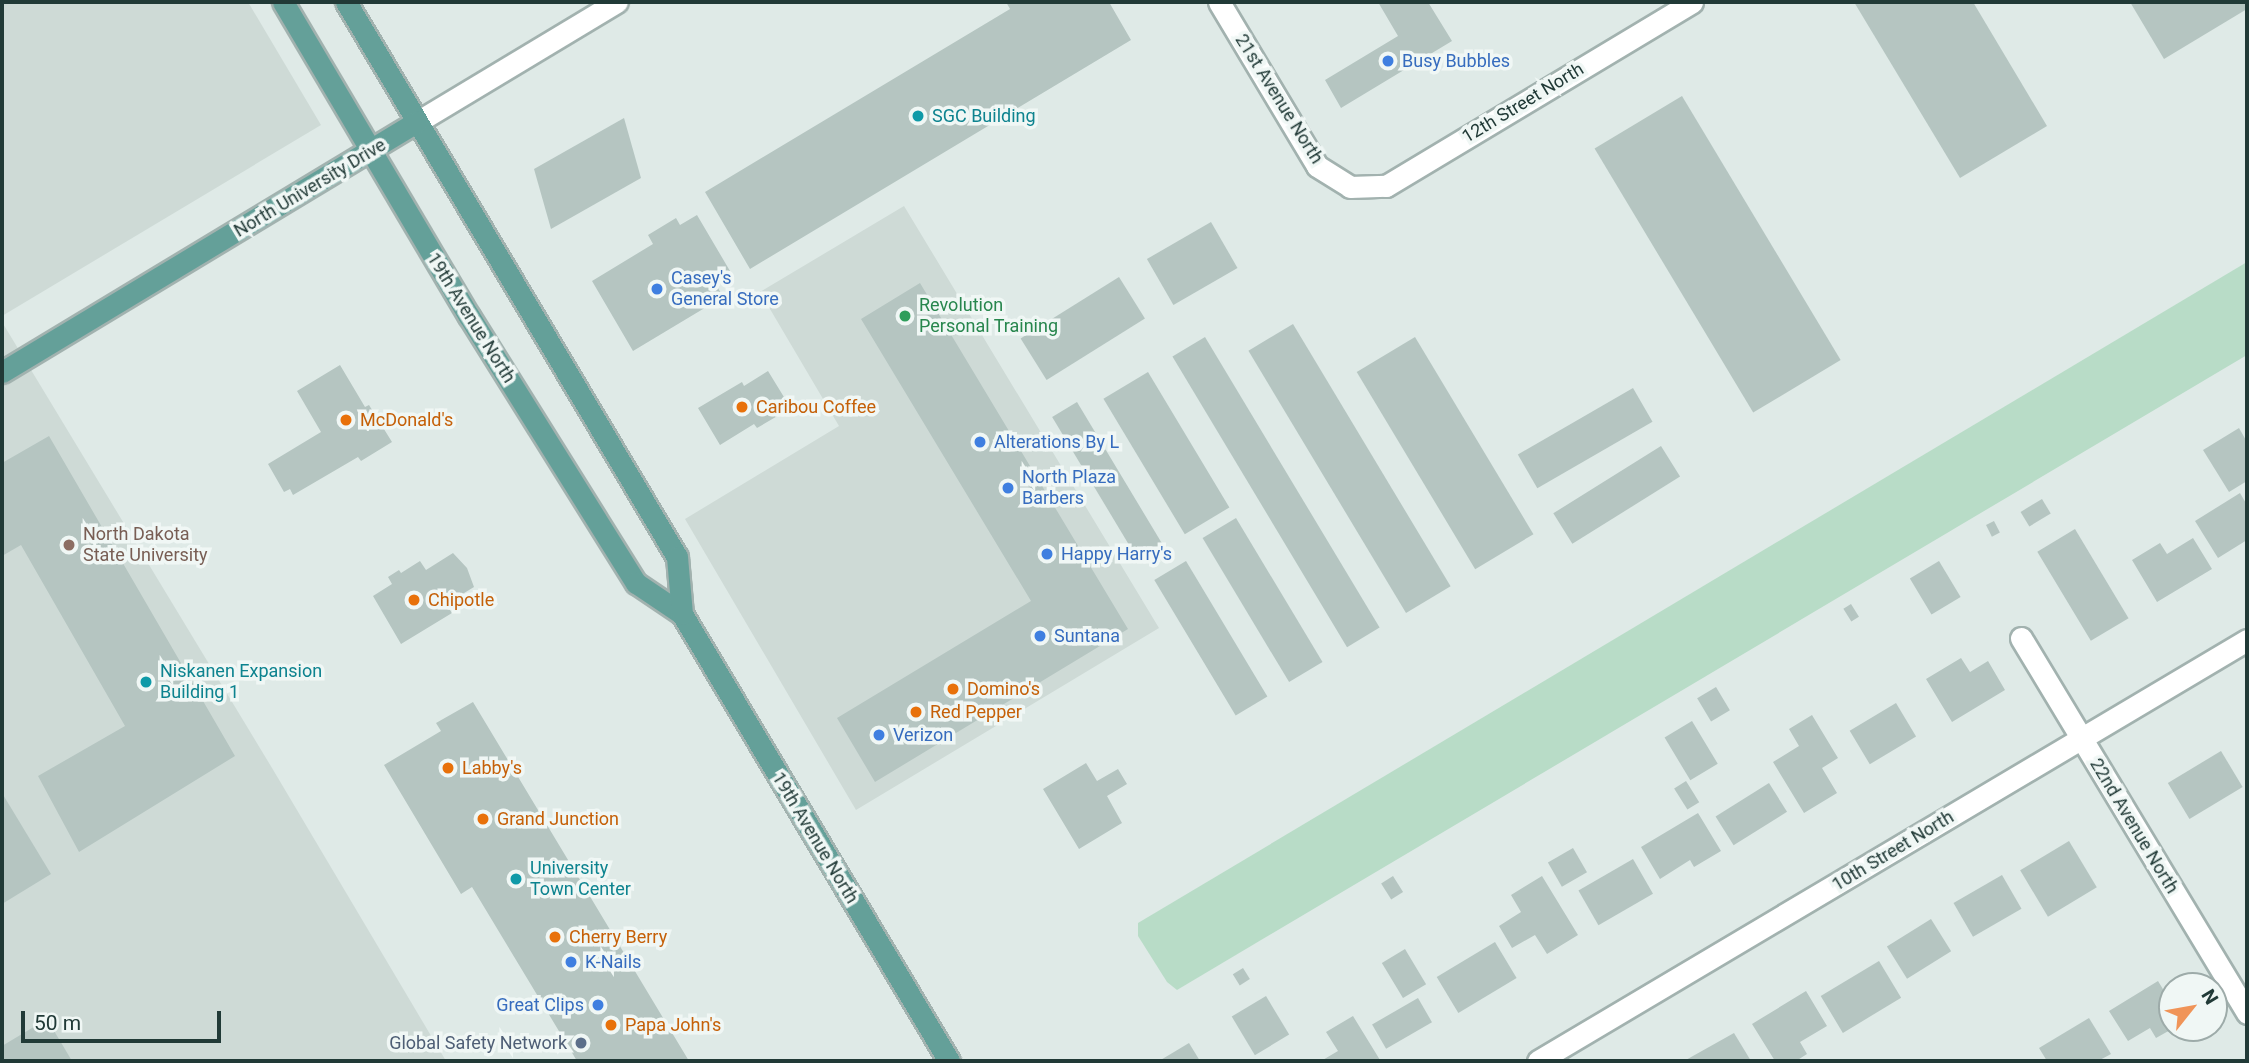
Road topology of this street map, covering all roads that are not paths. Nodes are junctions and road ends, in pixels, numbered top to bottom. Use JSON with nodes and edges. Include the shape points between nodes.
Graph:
{"nodes":[{"id":1,"x":283,"y":2,"type":"edge"},
{"id":2,"x":346,"y":2,"type":"edge"},
{"id":3,"x":617,"y":2,"type":"edge"},
{"id":4,"x":1219,"y":2,"type":"edge"},
{"id":5,"x":1692,"y":2,"type":"edge"},
{"id":6,"x":417,"y":122,"type":"junction"},
{"id":7,"x":370,"y":151,"type":"junction"},
{"id":8,"x":1349,"y":187,"type":"joint"},
{"id":9,"x":2,"y":372,"type":"edge"},
{"id":10,"x":682,"y":614,"type":"junction"},
{"id":11,"x":2021,"y":638,"type":"dead end"},
{"id":12,"x":2247,"y":640,"type":"edge"},
{"id":13,"x":2081,"y":739,"type":"junction"},
{"id":14,"x":2247,"y":1013,"type":"edge"},
{"id":15,"x":949,"y":1061,"type":"edge"},
{"id":16,"x":1538,"y":1061,"type":"edge"}],
"edges":[{"from":1,"to":7,"type":"main road","name":"19th Avenue North"},
{"from":2,"to":6,"type":"main road","name":"19th Avenue North"},
{"from":3,"to":6,"type":"street","name":"North University Drive"},
{"from":4,"to":8,"type":"street","name":"21st Avenue North","via":[[1317,166]]},
{"from":5,"to":8,"type":"street","name":"12th Street North","via":[[1386,186]]},
{"from":6,"to":7,"type":"main road","name":"North University Drive"},
{"from":6,"to":10,"type":"main road","name":"19th Avenue North","via":[[677,557]]},
{"from":7,"to":9,"type":"main road","name":"North University Drive"},
{"from":7,"to":10,"type":"main road","name":"19th Avenue North","via":[[636,583]]},
{"from":10,"to":15,"type":"main road","name":"19th Avenue North"},
{"from":11,"to":13,"type":"street","name":"22nd Avenue North"},
{"from":12,"to":13,"type":"street","name":"10th Street North"},
{"from":13,"to":14,"type":"street","name":"22nd Avenue North"},
{"from":13,"to":16,"type":"street","name":"10th Street North"}]}
